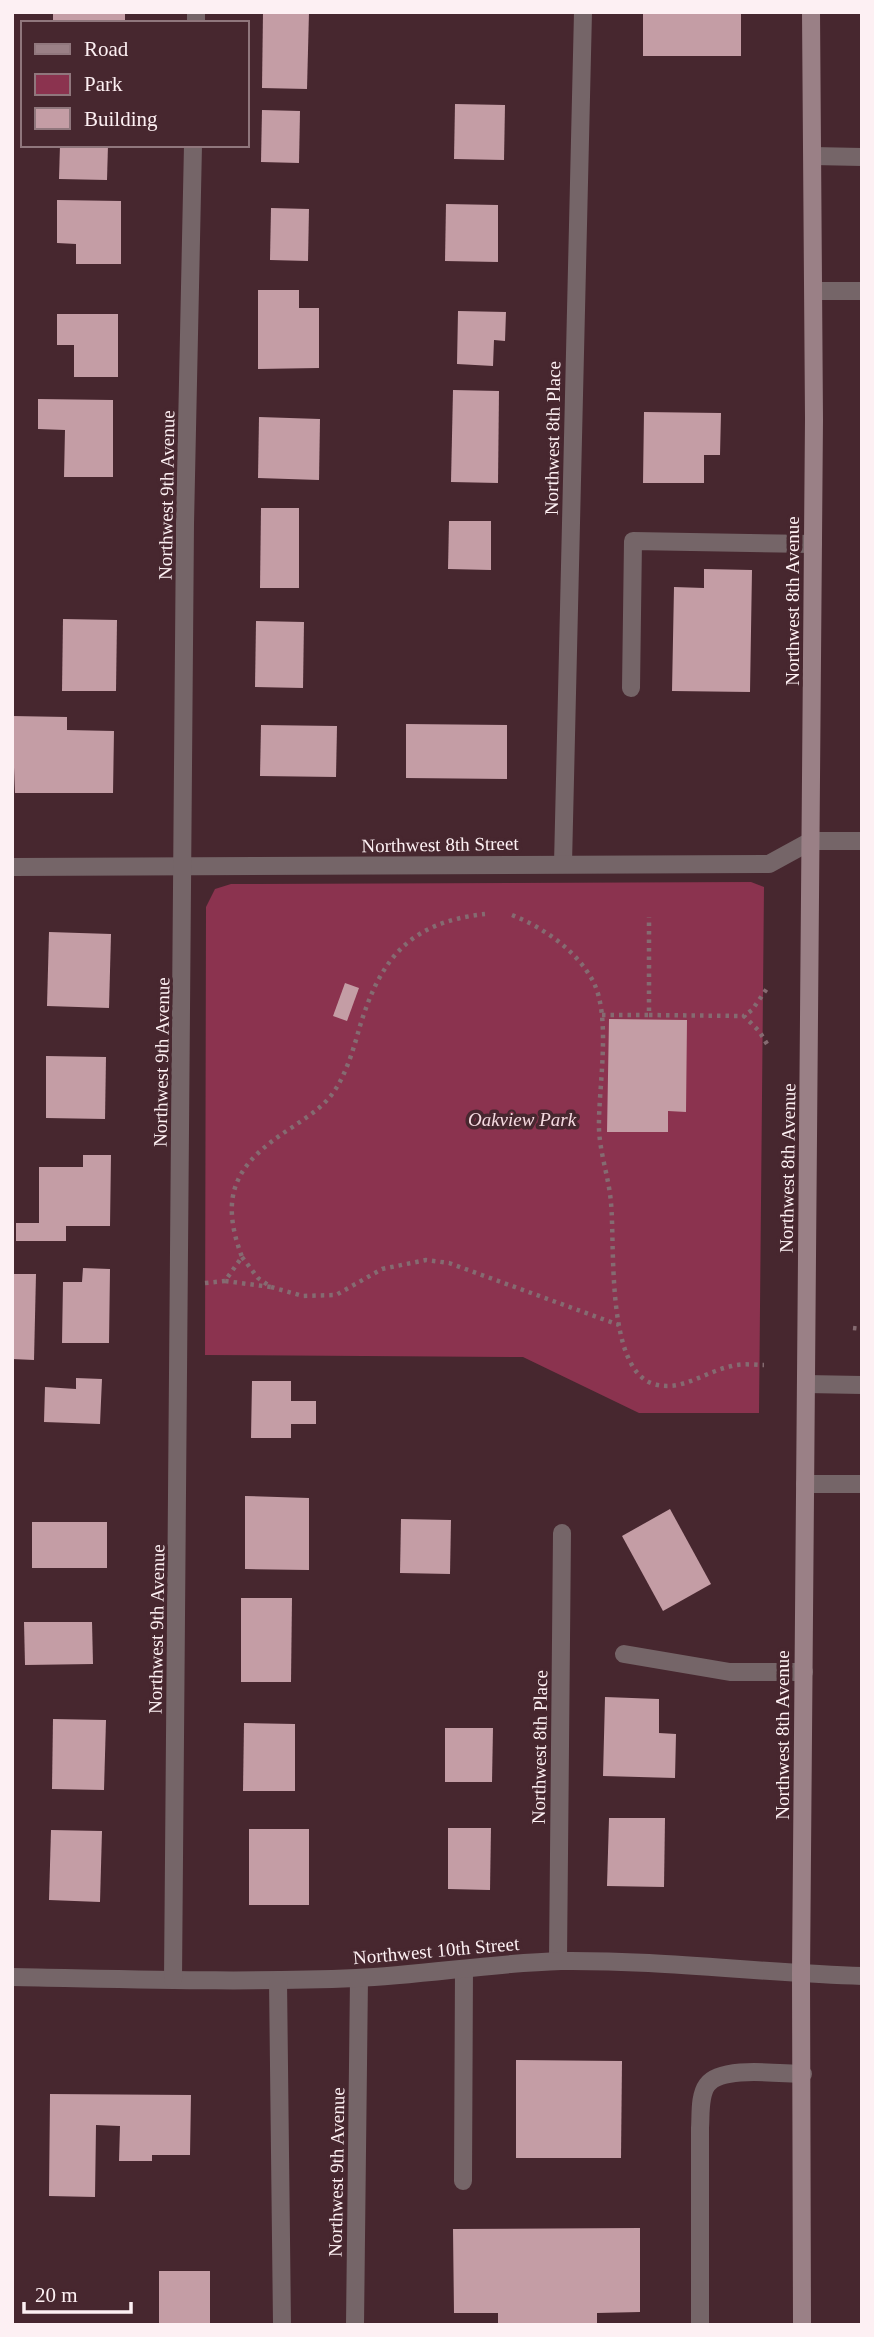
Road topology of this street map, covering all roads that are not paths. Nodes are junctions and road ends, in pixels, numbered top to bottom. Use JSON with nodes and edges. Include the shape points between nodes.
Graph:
{"nodes":[{"id":1,"x":583,"y":12,"type":"edge"},
{"id":2,"x":811,"y":12,"type":"edge"},
{"id":3,"x":193,"y":147,"type":"edge"},
{"id":4,"x":814,"y":156,"type":"junction"},
{"id":5,"x":862,"y":157,"type":"edge"},
{"id":6,"x":814,"y":291,"type":"junction"},
{"id":7,"x":862,"y":291,"type":"edge"},
{"id":8,"x":813,"y":544,"type":"junction"},
{"id":9,"x":631,"y":688,"type":"dead end"},
{"id":10,"x":811,"y":841,"type":"junction"},
{"id":11,"x":862,"y":841,"type":"edge"},
{"id":12,"x":564,"y":864,"type":"junction"},
{"id":13,"x":12,"y":867,"type":"edge"},
{"id":14,"x":184,"y":869,"type":"junction"},
{"id":15,"x":806,"y":1384,"type":"junction"},
{"id":16,"x":862,"y":1385,"type":"edge"},
{"id":17,"x":805,"y":1484,"type":"junction"},
{"id":18,"x":862,"y":1484,"type":"edge"},
{"id":19,"x":562,"y":1533,"type":"dead end"},
{"id":20,"x":624,"y":1654,"type":"dead end"},
{"id":21,"x":804,"y":1672,"type":"junction"},
{"id":22,"x":558,"y":1961,"type":"junction"},
{"id":23,"x":464,"y":1969,"type":"junction"},
{"id":24,"x":801,"y":1974,"type":"junction"},
{"id":25,"x":862,"y":1976,"type":"edge"},
{"id":26,"x":12,"y":1977,"type":"edge"},
{"id":27,"x":359,"y":1978,"type":"junction"},
{"id":28,"x":173,"y":1980,"type":"junction"},
{"id":29,"x":278,"y":1980,"type":"junction"},
{"id":30,"x":803,"y":2074,"type":"junction"},
{"id":31,"x":463,"y":2181,"type":"dead end"},
{"id":32,"x":282,"y":2325,"type":"edge"},
{"id":33,"x":355,"y":2325,"type":"edge"},
{"id":34,"x":700,"y":2325,"type":"edge"},
{"id":35,"x":802,"y":2325,"type":"edge"}],
"edges":[{"from":1,"to":12,"type":"street","name":"Northwest 8th Place"},
{"from":2,"to":4,"type":"street","name":"Northwest 8th Avenue"},
{"from":3,"to":14,"type":"street","name":"Northwest 9th Avenue"},
{"from":4,"to":5,"type":"street"},
{"from":4,"to":6,"type":"street","name":"Northwest 8th Avenue"},
{"from":6,"to":7,"type":"street"},
{"from":6,"to":8,"type":"street","name":"Northwest 8th Avenue"},
{"from":8,"to":9,"type":"street","via":[[633,541]]},
{"from":8,"to":10,"type":"street","name":"Northwest 8th Avenue"},
{"from":10,"to":11,"type":"street","name":"Northwest 8th Street"},
{"from":10,"to":12,"type":"street","name":"Northwest 8th Street","via":[[769,864]]},
{"from":10,"to":15,"type":"street","name":"Northwest 8th Avenue"},
{"from":12,"to":14,"type":"street","name":"Northwest 8th Street"},
{"from":13,"to":14,"type":"street","name":"Northwest 8th Street"},
{"from":14,"to":28,"type":"street","name":"Northwest 9th Avenue"},
{"from":15,"to":16,"type":"street"},
{"from":15,"to":17,"type":"street","name":"Northwest 8th Avenue"},
{"from":17,"to":18,"type":"street"},
{"from":17,"to":21,"type":"street","name":"Northwest 8th Avenue"},
{"from":19,"to":22,"type":"street","name":"Northwest 8th Place"},
{"from":20,"to":21,"type":"street","via":[[730,1672]]},
{"from":21,"to":24,"type":"street","name":"Northwest 8th Avenue"},
{"from":22,"to":23,"type":"street","name":"Northwest 10th Street"},
{"from":22,"to":24,"type":"street","name":"Northwest 10th Street","via":[[635,1961]]},
{"from":23,"to":27,"type":"street","name":"Northwest 10th Street"},
{"from":23,"to":31,"type":"street"},
{"from":24,"to":25,"type":"street","name":"Northwest 10th Street"},
{"from":24,"to":30,"type":"street","name":"Northwest 8th Avenue"},
{"from":26,"to":28,"type":"street","name":"Northwest 10th Street"},
{"from":27,"to":29,"type":"street","name":"Northwest 10th Street"},
{"from":27,"to":33,"type":"street","name":"Northwest 9th Avenue"},
{"from":28,"to":29,"type":"street","name":"Northwest 10th Street"},
{"from":29,"to":32,"type":"street"},
{"from":30,"to":34,"type":"street","via":[[722,2074],[707,2084],[700,2128]]},
{"from":30,"to":35,"type":"street","name":"Northwest 8th Avenue"}]}
